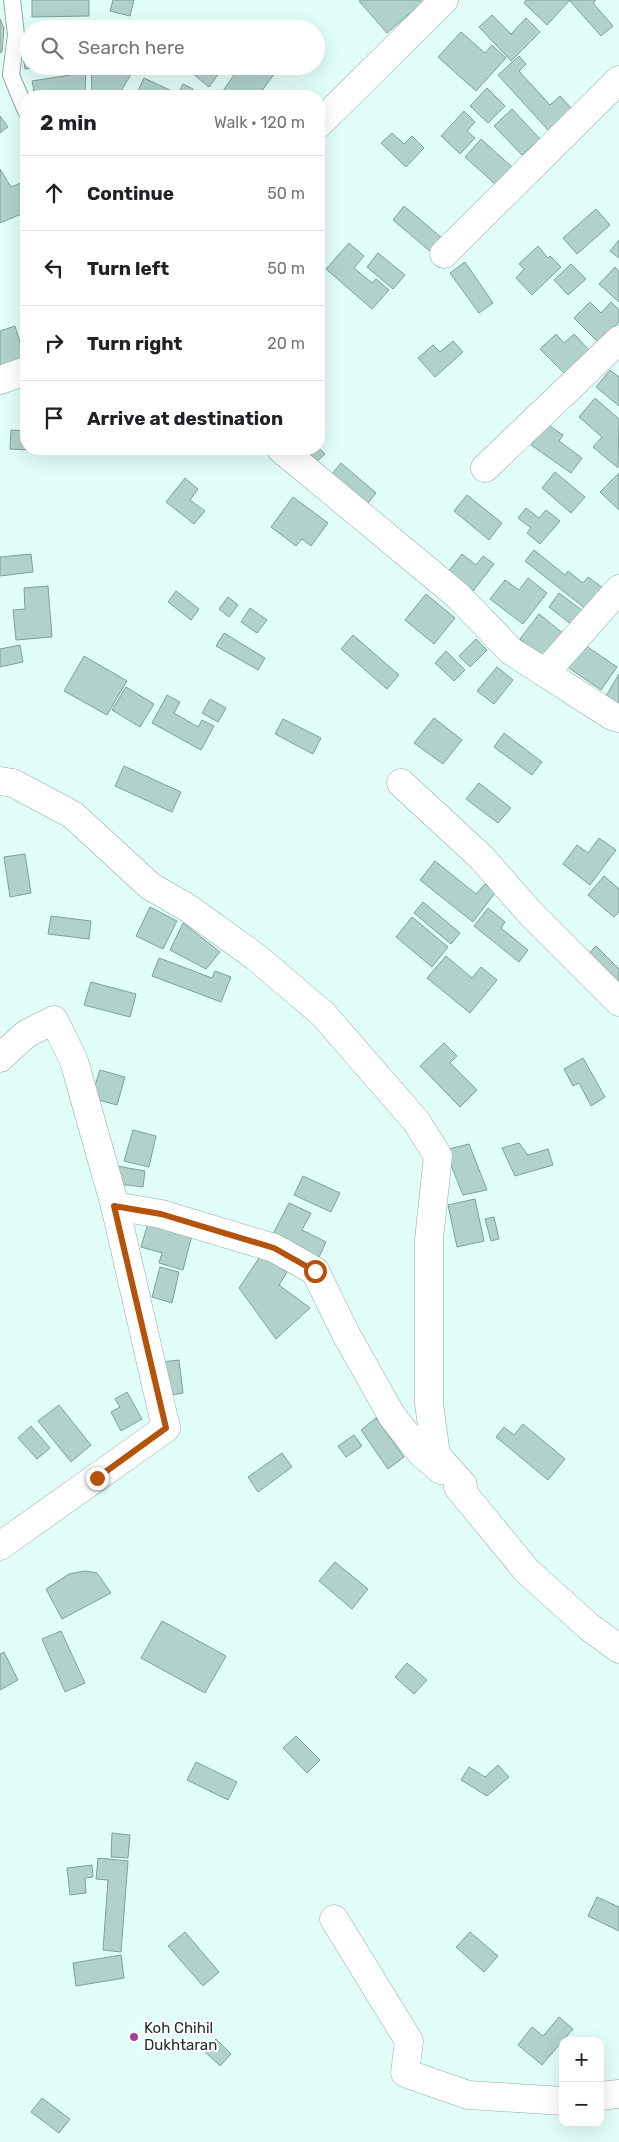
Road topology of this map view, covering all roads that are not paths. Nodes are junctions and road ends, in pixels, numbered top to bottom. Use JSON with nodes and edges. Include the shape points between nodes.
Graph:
{"nodes":[{"id":1,"x":12,"y":0,"type":"edge"},
{"id":2,"x":444,"y":0,"type":"edge"},
{"id":3,"x":619,"y":80,"type":"edge"},
{"id":4,"x":20,"y":97,"type":"edge"},
{"id":5,"x":325,"y":118,"type":"edge"},
{"id":6,"x":444,"y":254,"type":"dead end"},
{"id":7,"x":619,"y":340,"type":"edge"},
{"id":8,"x":20,"y":373,"type":"edge"},
{"id":9,"x":0,"y":380,"type":"edge"},
{"id":10,"x":288,"y":455,"type":"edge"},
{"id":11,"x":486,"y":468,"type":"dead end"},
{"id":12,"x":619,"y":590,"type":"edge"},
{"id":13,"x":545,"y":673,"type":"junction"},
{"id":14,"x":619,"y":718,"type":"edge"},
{"id":15,"x":0,"y":781,"type":"edge"},
{"id":16,"x":401,"y":783,"type":"dead end"},
{"id":17,"x":619,"y":1002,"type":"edge"},
{"id":18,"x":0,"y":1058,"type":"edge"},
{"id":19,"x":114,"y":1206,"type":"junction"},
{"id":20,"x":458,"y":1486,"type":"junction"},
{"id":21,"x":0,"y":1546,"type":"edge"},
{"id":22,"x":619,"y":1649,"type":"edge"},
{"id":23,"x":334,"y":1919,"type":"dead end"},
{"id":24,"x":619,"y":2094,"type":"edge"},
{"id":25,"x":604,"y":2096,"type":"edge"},
{"id":26,"x":559,"y":2101,"type":"edge"}],
"edges":[{"from":1,"to":4,"type":"lane","via":[[16,35],[11,75]]},
{"from":2,"to":5,"type":"street"},
{"from":3,"to":6,"type":"street"},
{"from":7,"to":11,"type":"street"},
{"from":8,"to":9,"type":"street"},
{"from":10,"to":13,"type":"street","via":[[457,595],[511,651]]},
{"from":12,"to":13,"type":"street"},
{"from":13,"to":14,"type":"street"},
{"from":15,"to":20,"type":"street","via":[[13,783],[73,815],[150,886],[188,908],[256,957],[323,1014],[416,1121],[438,1156],[429,1239],[429,1403],[436,1455],[463,1485]]},
{"from":16,"to":17,"type":"street","via":[[482,858],[532,915]]},
{"from":18,"to":19,"type":"street","via":[[26,1034],[54,1020],[74,1061]]},
{"from":19,"to":20,"type":"street","via":[[161,1214],[274,1248],[315,1271],[392,1416],[422,1454]]},
{"from":19,"to":21,"type":"street","via":[[166,1428]]},
{"from":20,"to":22,"type":"street","via":[[527,1571],[588,1626]]},
{"from":23,"to":26,"type":"street","via":[[409,2042],[405,2073],[468,2095]]},
{"from":24,"to":25,"type":"street"}]}
